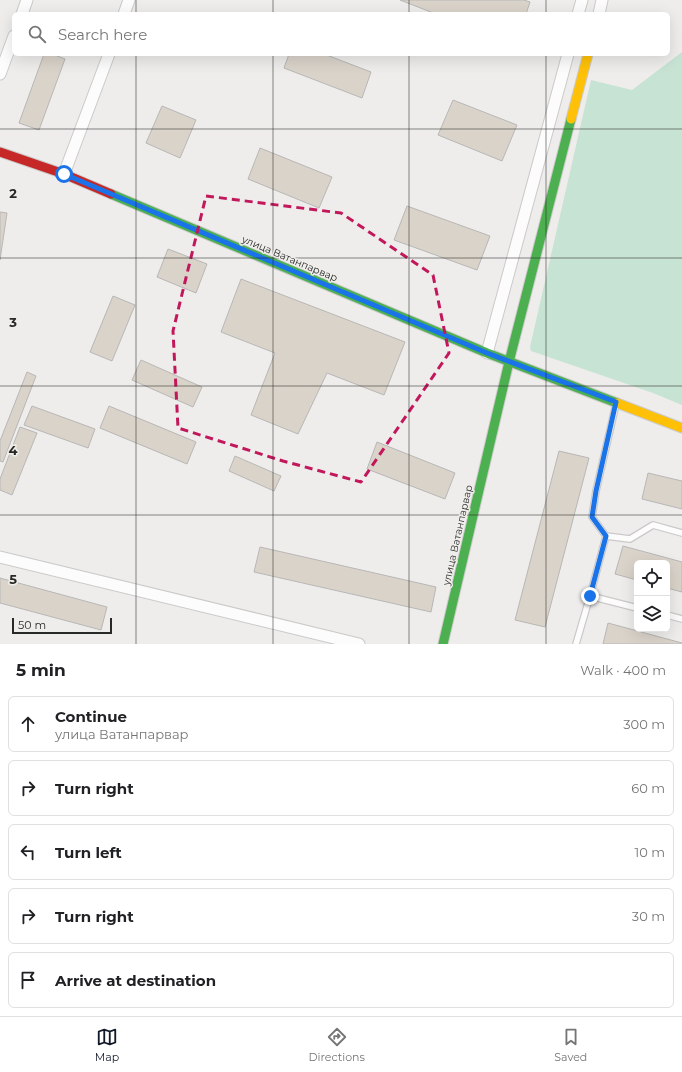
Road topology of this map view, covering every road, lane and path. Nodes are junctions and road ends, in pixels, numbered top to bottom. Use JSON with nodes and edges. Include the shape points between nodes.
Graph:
{"nodes":[{"id":1,"x":27,"y":0,"type":"edge"},
{"id":2,"x":129,"y":0,"type":"edge"},
{"id":3,"x":582,"y":0,"type":"edge"},
{"id":4,"x":602,"y":0,"type":"edge"},
{"id":5,"x":23,"y":12,"type":"edge"},
{"id":6,"x":125,"y":12,"type":"edge"},
{"id":7,"x":579,"y":12,"type":"edge"},
{"id":8,"x":599,"y":12,"type":"edge"},
{"id":9,"x":12,"y":41,"type":"edge"},
{"id":10,"x":108,"y":56,"type":"edge"},
{"id":11,"x":567,"y":56,"type":"edge"},
{"id":12,"x":587,"y":56,"type":"edge"},
{"id":13,"x":0,"y":74,"type":"edge"},
{"id":14,"x":0,"y":152,"type":"edge"},
{"id":15,"x":64,"y":174,"type":"junction"},
{"id":16,"x":487,"y":353,"type":"junction"},
{"id":17,"x":509,"y":362,"type":"junction"},
{"id":18,"x":616,"y":402,"type":"junction"},
{"id":19,"x":682,"y":428,"type":"edge"},
{"id":20,"x":682,"y":533,"type":"edge"},
{"id":21,"x":606,"y":536,"type":"junction"},
{"id":22,"x":0,"y":557,"type":"edge"},
{"id":23,"x":590,"y":596,"type":"junction"},
{"id":24,"x":634,"y":607,"type":"edge"},
{"id":25,"x":670,"y":616,"type":"edge"},
{"id":26,"x":682,"y":619,"type":"edge"},
{"id":27,"x":359,"y":644,"type":"edge"},
{"id":28,"x":444,"y":644,"type":"edge"},
{"id":29,"x":576,"y":644,"type":"edge"}],
"edges":[{"from":1,"to":5,"type":"street"},
{"from":2,"to":6,"type":"street"},
{"from":3,"to":7,"type":"street"},
{"from":4,"to":8,"type":"street"},
{"from":9,"to":13,"type":"street"},
{"from":10,"to":15,"type":"street"},
{"from":11,"to":16,"type":"street"},
{"from":12,"to":17,"type":"street"},
{"from":14,"to":15,"type":"street","name":"улица Ватанпарвар"},
{"from":15,"to":16,"type":"street","name":"улица Ватанпарвар"},
{"from":16,"to":17,"type":"street","name":"улица Ватанпарвар"},
{"from":17,"to":18,"type":"street","name":"улица Ватанпарвар"},
{"from":17,"to":28,"type":"street","name":"улица Ватанпарвар"},
{"from":18,"to":19,"type":"street","name":"улица Ватанпарвар"},
{"from":18,"to":21,"type":"lane","via":[[592,517]]},
{"from":20,"to":21,"type":"lane","via":[[653,525],[630,538]]},
{"from":21,"to":23,"type":"lane"},
{"from":22,"to":27,"type":"street"},
{"from":23,"to":24,"type":"lane"},
{"from":23,"to":29,"type":"lane"},
{"from":25,"to":26,"type":"lane"}]}
